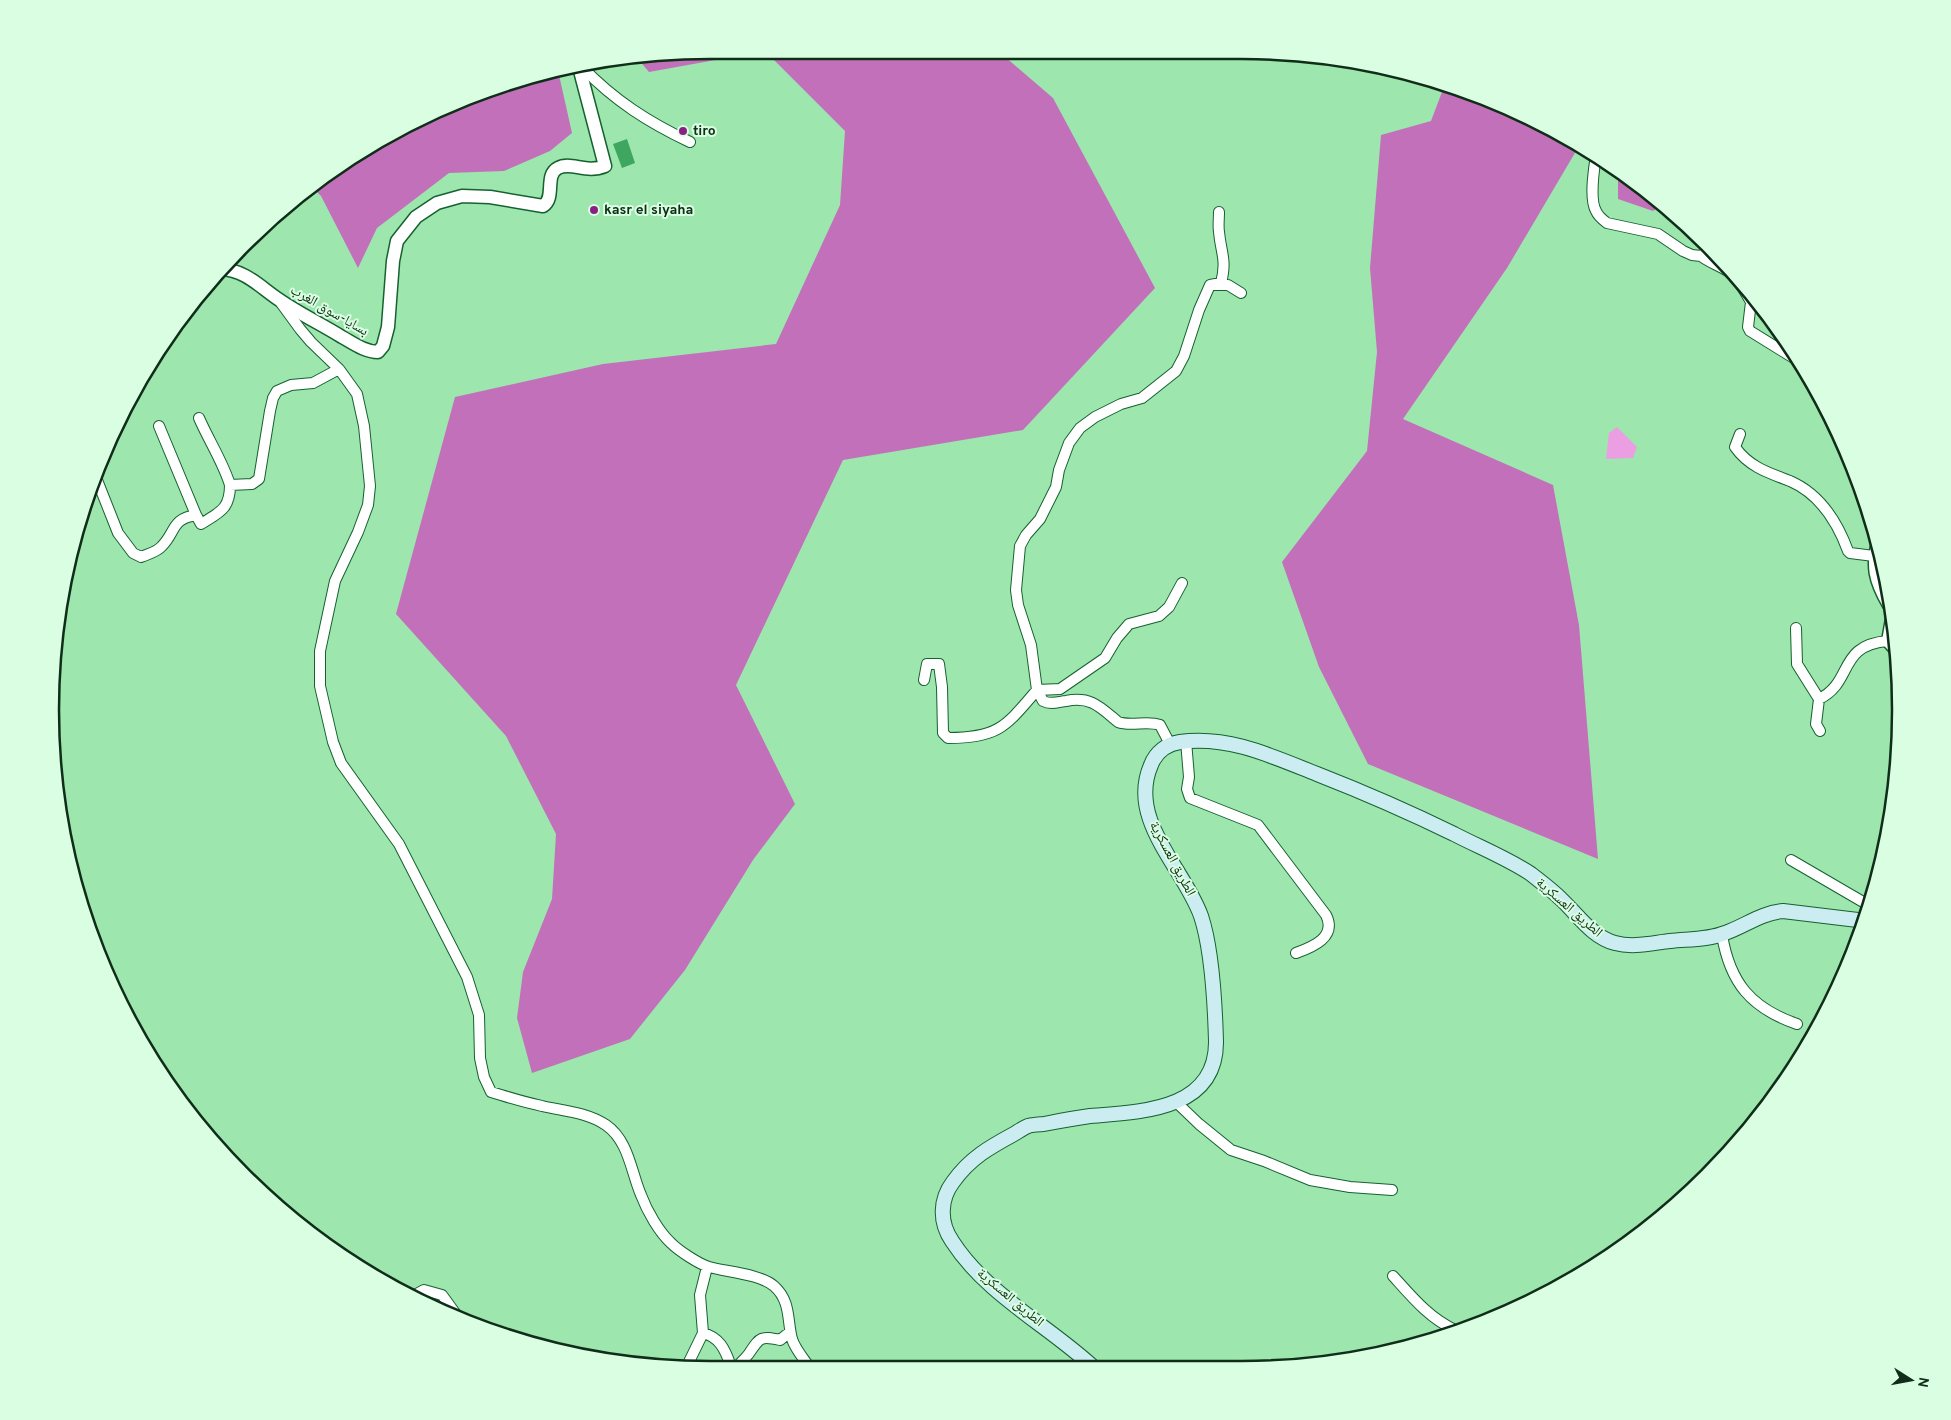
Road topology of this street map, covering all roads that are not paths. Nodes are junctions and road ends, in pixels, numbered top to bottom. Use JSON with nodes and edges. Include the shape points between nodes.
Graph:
{"nodes":[{"id":1,"x":582,"y":71,"type":"edge"},
{"id":2,"x":585,"y":71,"type":"edge"},
{"id":3,"x":690,"y":142,"type":"dead end"},
{"id":4,"x":1595,"y":164,"type":"edge"},
{"id":5,"x":1219,"y":212,"type":"dead end"},
{"id":6,"x":1706,"y":253,"type":"edge"},
{"id":7,"x":1701,"y":256,"type":"junction"},
{"id":8,"x":1718,"y":267,"type":"edge"},
{"id":9,"x":230,"y":270,"type":"edge"},
{"id":10,"x":1210,"y":285,"type":"junction"},
{"id":11,"x":1241,"y":293,"type":"dead end"},
{"id":12,"x":278,"y":299,"type":"junction"},
{"id":13,"x":1751,"y":305,"type":"edge"},
{"id":14,"x":1785,"y":353,"type":"edge"},
{"id":15,"x":339,"y":369,"type":"junction"},
{"id":16,"x":200,"y":418,"type":"dead end"},
{"id":17,"x":159,"y":426,"type":"dead end"},
{"id":18,"x":1740,"y":434,"type":"dead end"},
{"id":19,"x":99,"y":484,"type":"edge"},
{"id":20,"x":230,"y":485,"type":"junction"},
{"id":21,"x":196,"y":515,"type":"junction"},
{"id":22,"x":1874,"y":556,"type":"edge"},
{"id":23,"x":1874,"y":558,"type":"edge"},
{"id":24,"x":1182,"y":583,"type":"dead end"},
{"id":25,"x":1881,"y":587,"type":"edge"},
{"id":26,"x":1796,"y":628,"type":"dead end"},
{"id":27,"x":1888,"y":641,"type":"edge"},
{"id":28,"x":924,"y":680,"type":"dead end"},
{"id":29,"x":1037,"y":690,"type":"junction"},
{"id":30,"x":1819,"y":699,"type":"junction"},
{"id":31,"x":1820,"y":731,"type":"dead end"},
{"id":32,"x":1186,"y":741,"type":"junction"},
{"id":33,"x":1170,"y":744,"type":"junction"},
{"id":34,"x":1791,"y":860,"type":"dead end"},
{"id":35,"x":1863,"y":902,"type":"edge"},
{"id":36,"x":1857,"y":921,"type":"edge"},
{"id":37,"x":1722,"y":935,"type":"junction"},
{"id":38,"x":1296,"y":953,"type":"dead end"},
{"id":39,"x":1797,"y":1024,"type":"dead end"},
{"id":40,"x":1175,"y":1101,"type":"junction"},
{"id":41,"x":1392,"y":1190,"type":"dead end"},
{"id":42,"x":707,"y":1266,"type":"junction"},
{"id":43,"x":1393,"y":1276,"type":"dead end"},
{"id":44,"x":419,"y":1293,"type":"edge"},
{"id":45,"x":451,"y":1307,"type":"edge"},
{"id":46,"x":1449,"y":1327,"type":"edge"},
{"id":47,"x":790,"y":1332,"type":"junction"},
{"id":48,"x":703,"y":1333,"type":"junction"},
{"id":49,"x":690,"y":1361,"type":"edge"},
{"id":50,"x":729,"y":1361,"type":"edge"},
{"id":51,"x":742,"y":1361,"type":"edge"},
{"id":52,"x":805,"y":1361,"type":"edge"},
{"id":53,"x":1087,"y":1361,"type":"edge"}],
"edges":[{"from":1,"to":12,"type":"street","name":"بسايا-سوق الغرب","via":[[604,166],[593,170],[565,166],[556,169],[550,197],[543,206],[462,196],[437,203],[416,217],[397,240],[388,326],[379,351],[361,347]]},
{"from":2,"to":3,"type":"street","via":[[637,114]]},
{"from":4,"to":7,"type":"street","via":[[1593,203],[1602,219],[1607,223],[1658,234],[1683,252]]},
{"from":5,"to":10,"type":"street","via":[[1224,266],[1221,283]]},
{"from":6,"to":7,"type":"street"},
{"from":7,"to":8,"type":"street"},
{"from":9,"to":12,"type":"street","name":"بسايا-سوق الغرب","via":[[255,281]]},
{"from":10,"to":11,"type":"street","via":[[1228,285]]},
{"from":10,"to":29,"type":"street","via":[[1176,371],[1142,398],[1121,404],[1080,428],[1069,443],[1056,487],[1040,519],[1020,546],[1016,590],[1031,645]]},
{"from":12,"to":15,"type":"street","via":[[311,342]]},
{"from":13,"to":14,"type":"street","via":[[1750,331]]},
{"from":15,"to":20,"type":"street","via":[[313,383],[291,385],[277,391],[270,411],[259,479],[252,484]]},
{"from":15,"to":42,"type":"street","via":[[357,394],[370,486],[363,520],[336,581],[320,651],[320,686],[332,742],[341,763],[400,844],[467,977],[479,1015],[481,1068],[491,1092],[577,1113],[606,1125],[624,1146],[641,1197],[664,1235],[681,1251]]},
{"from":16,"to":20,"type":"street"},
{"from":17,"to":21,"type":"street"},
{"from":18,"to":22,"type":"street","via":[[1735,447],[1748,460],[1819,500],[1838,526],[1848,551]]},
{"from":19,"to":21,"type":"street","via":[[118,532],[133,553],[141,557],[162,546],[176,523]]},
{"from":20,"to":21,"type":"street","via":[[227,506],[201,524]]},
{"from":23,"to":25,"type":"street","via":[[1875,575]]},
{"from":24,"to":29,"type":"street","via":[[1160,616],[1128,624],[1105,658],[1060,689]]},
{"from":26,"to":30,"type":"street","via":[[1797,664]]},
{"from":27,"to":30,"type":"street","via":[[1864,646],[1852,656],[1842,677],[1827,695]]},
{"from":28,"to":29,"type":"street","via":[[927,664],[939,664],[943,733],[948,738],[966,738],[996,731]]},
{"from":29,"to":33,"type":"street","via":[[1043,701],[1050,704],[1084,700],[1094,703],[1123,724],[1157,724],[1163,728]]},
{"from":30,"to":31,"type":"street","via":[[1816,724]]},
{"from":32,"to":33,"type":"main road","name":"الطريق العسكرية"},
{"from":32,"to":37,"type":"main road","name":"الطريق العسكرية","via":[[1219,742],[1266,754],[1435,825],[1529,873],[1604,939],[1633,945]]},
{"from":32,"to":38,"type":"street","via":[[1190,798],[1258,825],[1326,915],[1329,924],[1326,935],[1313,947]]},
{"from":33,"to":40,"type":"main road","name":"الطريق العسكرية","via":[[1153,760],[1146,779],[1146,801],[1150,821],[1194,898],[1205,931],[1216,1046],[1214,1063],[1204,1083]]},
{"from":34,"to":35,"type":"street"},
{"from":36,"to":37,"type":"main road","name":"الطريق العسكرية","via":[[1771,912]]},
{"from":37,"to":39,"type":"street","via":[[1733,974],[1746,994],[1772,1013]]},
{"from":40,"to":41,"type":"street","via":[[1231,1150],[1310,1180]]},
{"from":40,"to":53,"type":"main road","name":"الطريق العسكرية","via":[[1135,1112],[1030,1125],[973,1159],[953,1182],[944,1201],[946,1231],[969,1263],[1002,1295]]},
{"from":42,"to":47,"type":"street","via":[[736,1272],[774,1286],[788,1307]]},
{"from":42,"to":48,"type":"street","via":[[700,1294]]},
{"from":43,"to":46,"type":"street","via":[[1424,1310]]},
{"from":44,"to":45,"type":"street","via":[[424,1290],[442,1295]]},
{"from":47,"to":51,"type":"street","via":[[780,1340],[762,1338],[755,1342]]},
{"from":47,"to":52,"type":"street"},
{"from":48,"to":49,"type":"street"},
{"from":48,"to":50,"type":"street","via":[[713,1335]]}]}
